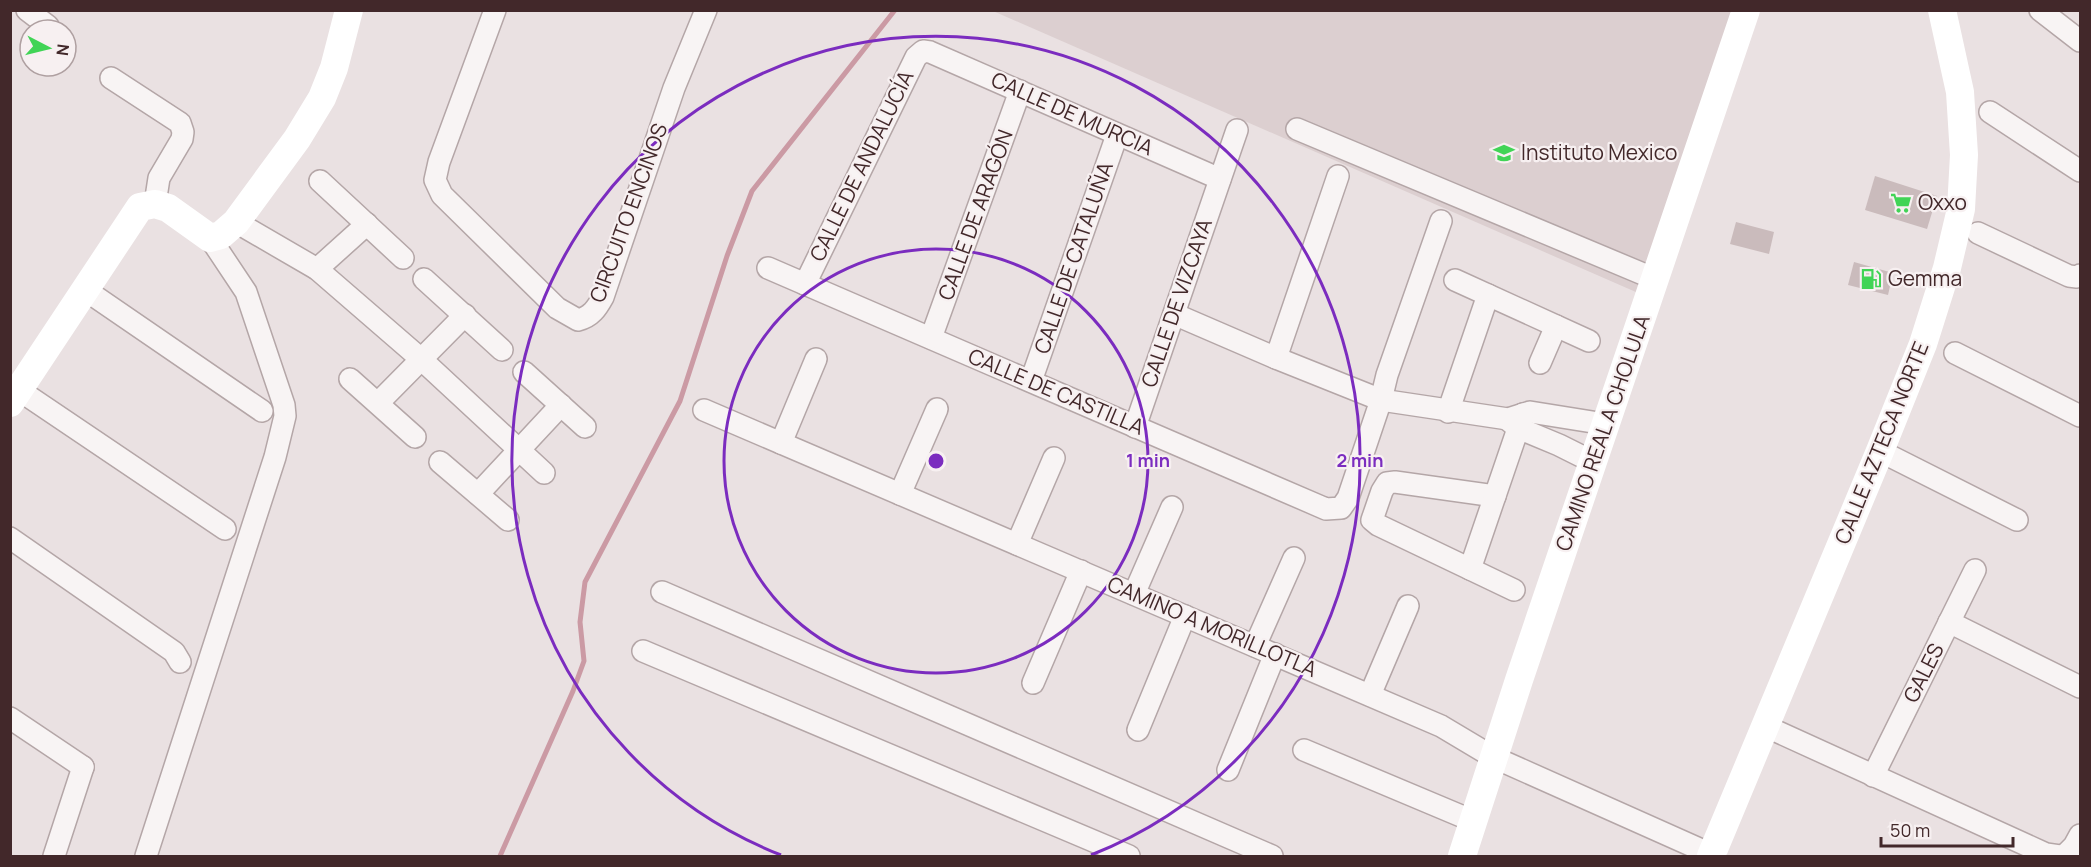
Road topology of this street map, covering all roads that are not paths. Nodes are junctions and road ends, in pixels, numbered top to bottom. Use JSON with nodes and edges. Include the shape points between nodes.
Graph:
{"nodes":[{"id":1,"x":349,"y":10,"type":"edge"},
{"id":2,"x":495,"y":10,"type":"edge"},
{"id":3,"x":705,"y":10,"type":"edge"},
{"id":4,"x":1746,"y":10,"type":"edge"},
{"id":5,"x":1942,"y":10,"type":"edge"},
{"id":6,"x":2040,"y":10,"type":"edge"},
{"id":7,"x":2080,"y":41,"type":"edge"},
{"id":8,"x":923,"y":51,"type":"joint"},
{"id":9,"x":111,"y":78,"type":"dead end"},
{"id":10,"x":1020,"y":91,"type":"junction"},
{"id":11,"x":1990,"y":112,"type":"dead end"},
{"id":12,"x":1297,"y":129,"type":"dead end"},
{"id":13,"x":1237,"y":130,"type":"dead end"},
{"id":14,"x":1117,"y":135,"type":"junction"},
{"id":15,"x":2080,"y":171,"type":"edge"},
{"id":16,"x":1338,"y":176,"type":"dead end"},
{"id":17,"x":1220,"y":179,"type":"junction"},
{"id":18,"x":320,"y":181,"type":"dead end"},
{"id":19,"x":155,"y":204,"type":"junction"},
{"id":20,"x":1441,"y":221,"type":"dead end"},
{"id":21,"x":236,"y":222,"type":"junction"},
{"id":22,"x":366,"y":224,"type":"junction"},
{"id":23,"x":1978,"y":233,"type":"dead end"},
{"id":24,"x":210,"y":238,"type":"junction"},
{"id":25,"x":403,"y":258,"type":"dead end"},
{"id":26,"x":768,"y":268,"type":"dead end"},
{"id":27,"x":317,"y":269,"type":"junction"},
{"id":28,"x":2079,"y":276,"type":"edge"},
{"id":29,"x":424,"y":279,"type":"dead end"},
{"id":30,"x":1455,"y":279,"type":"dead end"},
{"id":31,"x":1655,"y":279,"type":"junction"},
{"id":32,"x":805,"y":284,"type":"junction"},
{"id":33,"x":87,"y":291,"type":"junction"},
{"id":34,"x":1488,"y":295,"type":"junction"},
{"id":35,"x":1174,"y":314,"type":"junction"},
{"id":36,"x":465,"y":315,"type":"junction"},
{"id":37,"x":1556,"y":326,"type":"junction"},
{"id":38,"x":931,"y":338,"type":"junction"},
{"id":39,"x":1589,"y":341,"type":"dead end"},
{"id":40,"x":502,"y":350,"type":"dead end"},
{"id":41,"x":1955,"y":353,"type":"dead end"},
{"id":42,"x":1276,"y":358,"type":"junction"},
{"id":43,"x":421,"y":359,"type":"junction"},
{"id":44,"x":816,"y":359,"type":"dead end"},
{"id":45,"x":1540,"y":363,"type":"dead end"},
{"id":46,"x":524,"y":372,"type":"dead end"},
{"id":47,"x":350,"y":380,"type":"dead end"},
{"id":48,"x":1031,"y":381,"type":"junction"},
{"id":49,"x":15,"y":396,"type":"edge"},
{"id":50,"x":1381,"y":400,"type":"junction"},
{"id":51,"x":378,"y":403,"type":"junction"},
{"id":52,"x":561,"y":405,"type":"junction"},
{"id":53,"x":937,"y":409,"type":"dead end"},
{"id":54,"x":704,"y":410,"type":"dead end"},
{"id":55,"x":262,"y":411,"type":"dead end"},
{"id":56,"x":1448,"y":412,"type":"junction"},
{"id":57,"x":1548,"y":416,"type":"junction"},
{"id":58,"x":2080,"y":417,"type":"edge"},
{"id":59,"x":1516,"y":421,"type":"junction"},
{"id":60,"x":1605,"y":424,"type":"junction"},
{"id":61,"x":585,"y":427,"type":"dead end"},
{"id":62,"x":1135,"y":427,"type":"junction"},
{"id":63,"x":415,"y":437,"type":"dead end"},
{"id":64,"x":1542,"y":438,"type":"junction"},
{"id":65,"x":781,"y":443,"type":"junction"},
{"id":66,"x":518,"y":450,"type":"junction"},
{"id":67,"x":1880,"y":451,"type":"junction"},
{"id":68,"x":1054,"y":458,"type":"dead end"},
{"id":69,"x":440,"y":462,"type":"dead end"},
{"id":70,"x":1593,"y":462,"type":"junction"},
{"id":71,"x":544,"y":473,"type":"dead end"},
{"id":72,"x":478,"y":494,"type":"junction"},
{"id":73,"x":900,"y":494,"type":"junction"},
{"id":74,"x":1495,"y":496,"type":"junction"},
{"id":75,"x":1172,"y":507,"type":"dead end"},
{"id":76,"x":508,"y":520,"type":"dead end"},
{"id":77,"x":2017,"y":520,"type":"dead end"},
{"id":78,"x":225,"y":529,"type":"dead end"},
{"id":79,"x":10,"y":538,"type":"edge"},
{"id":80,"x":1017,"y":544,"type":"junction"},
{"id":81,"x":1294,"y":558,"type":"dead end"},
{"id":82,"x":1470,"y":569,"type":"junction"},
{"id":83,"x":1975,"y":570,"type":"dead end"},
{"id":84,"x":1081,"y":571,"type":"junction"},
{"id":85,"x":1514,"y":590,"type":"dead end"},
{"id":86,"x":662,"y":592,"type":"dead end"},
{"id":87,"x":1134,"y":594,"type":"junction"},
{"id":88,"x":1408,"y":606,"type":"dead end"},
{"id":89,"x":1185,"y":616,"type":"junction"},
{"id":90,"x":1949,"y":622,"type":"junction"},
{"id":91,"x":1256,"y":646,"type":"junction"},
{"id":92,"x":643,"y":651,"type":"dead end"},
{"id":93,"x":1275,"y":654,"type":"junction"},
{"id":94,"x":180,"y":662,"type":"dead end"},
{"id":95,"x":1033,"y":683,"type":"dead end"},
{"id":96,"x":2080,"y":687,"type":"edge"},
{"id":97,"x":1370,"y":695,"type":"junction"},
{"id":98,"x":10,"y":718,"type":"edge"},
{"id":99,"x":1766,"y":726,"type":"junction"},
{"id":100,"x":1138,"y":730,"type":"dead end"},
{"id":101,"x":1304,"y":750,"type":"dead end"},
{"id":102,"x":1493,"y":757,"type":"junction"},
{"id":103,"x":1228,"y":770,"type":"dead end"},
{"id":104,"x":1873,"y":776,"type":"junction"},
{"id":105,"x":1473,"y":821,"type":"junction"},
{"id":106,"x":2080,"y":836,"type":"edge"},
{"id":107,"x":54,"y":856,"type":"edge"},
{"id":108,"x":146,"y":856,"type":"edge"},
{"id":109,"x":1129,"y":856,"type":"edge"},
{"id":110,"x":1272,"y":856,"type":"edge"},
{"id":111,"x":1462,"y":856,"type":"edge"},
{"id":112,"x":1713,"y":856,"type":"edge"},
{"id":113,"x":2060,"y":856,"type":"edge"},
{"id":114,"x":2064,"y":856,"type":"edge"}],
"edges":[{"from":1,"to":21,"type":"main road","via":[[322,98]]},
{"from":2,"to":3,"type":"street","name":"CIRCUITO ENCINOS","via":[[435,180],[442,195],[557,308],[578,320],[596,309],[603,297],[674,88]]},
{"from":4,"to":31,"type":"main road","name":"CAMINO REAL A CHOLULA"},
{"from":5,"to":67,"type":"main road","name":"CALLE AZTECA NORTE","via":[[1960,92],[1964,155],[1961,209],[1923,344]]},
{"from":6,"to":7,"type":"street"},
{"from":8,"to":10,"type":"street","name":"CALLE DE MURCIA"},
{"from":8,"to":32,"type":"street","name":"CALLE DE ANDALUCÍA","via":[[916,57]]},
{"from":9,"to":19,"type":"street","via":[[180,123],[182,139],[159,178]]},
{"from":10,"to":14,"type":"street","name":"CALLE DE MURCIA"},
{"from":10,"to":38,"type":"street","name":"CALLE DE ARAGÓN"},
{"from":11,"to":15,"type":"street"},
{"from":12,"to":31,"type":"street"},
{"from":13,"to":17,"type":"street","name":"CALLE DE VIZCAYA"},
{"from":14,"to":17,"type":"street","name":"CALLE DE MURCIA"},
{"from":14,"to":48,"type":"street","name":"CALLE DE CATALUÑA"},
{"from":16,"to":42,"type":"street"},
{"from":17,"to":35,"type":"street","name":"CALLE DE VIZCAYA"},
{"from":18,"to":22,"type":"street"},
{"from":19,"to":24,"type":"main road","via":[[168,208]]},
{"from":19,"to":33,"type":"main road","via":[[140,207]]},
{"from":20,"to":50,"type":"street"},
{"from":21,"to":24,"type":"main road","via":[[221,235]]},
{"from":21,"to":27,"type":"street"},
{"from":22,"to":25,"type":"street"},
{"from":22,"to":27,"type":"street"},
{"from":23,"to":28,"type":"street","via":[[2068,276]]},
{"from":24,"to":108,"type":"street","via":[[246,292],[285,416]]},
{"from":26,"to":32,"type":"street","name":"CALLE DE CASTILLA"},
{"from":27,"to":43,"type":"street"},
{"from":29,"to":36,"type":"street"},
{"from":30,"to":34,"type":"street"},
{"from":31,"to":60,"type":"main road","name":"CAMINO REAL A CHOLULA"},
{"from":32,"to":38,"type":"street","name":"CALLE DE CASTILLA"},
{"from":33,"to":49,"type":"main road"},
{"from":33,"to":55,"type":"street"},
{"from":34,"to":37,"type":"street"},
{"from":34,"to":56,"type":"street"},
{"from":35,"to":42,"type":"street"},
{"from":35,"to":62,"type":"street","name":"CALLE DE VIZCAYA"},
{"from":36,"to":40,"type":"street"},
{"from":36,"to":43,"type":"street"},
{"from":37,"to":39,"type":"street"},
{"from":37,"to":45,"type":"street"},
{"from":38,"to":48,"type":"street","name":"CALLE DE CASTILLA"},
{"from":41,"to":58,"type":"street"},
{"from":42,"to":50,"type":"street"},
{"from":43,"to":51,"type":"street"},
{"from":43,"to":66,"type":"street"},
{"from":44,"to":65,"type":"street"},
{"from":46,"to":52,"type":"street"},
{"from":47,"to":51,"type":"street"},
{"from":48,"to":62,"type":"street","name":"CALLE DE CASTILLA"},
{"from":49,"to":78,"type":"street"},
{"from":50,"to":56,"type":"street"},
{"from":50,"to":62,"type":"street","name":"CALLE DE CASTILLA","via":[[1348,498],[1341,508],[1326,509]]},
{"from":51,"to":63,"type":"street"},
{"from":52,"to":61,"type":"street"},
{"from":52,"to":66,"type":"street"},
{"from":53,"to":73,"type":"street"},
{"from":54,"to":65,"type":"street","name":"CAMINO A MORILLOTLA"},
{"from":56,"to":59,"type":"street"},
{"from":57,"to":59,"type":"street","via":[[1530,412]]},
{"from":57,"to":60,"type":"street"},
{"from":57,"to":64,"type":"street"},
{"from":59,"to":64,"type":"street"},
{"from":59,"to":74,"type":"street"},
{"from":60,"to":70,"type":"main road","name":"CAMINO REAL A CHOLULA"},
{"from":64,"to":70,"type":"street"},
{"from":65,"to":73,"type":"street","name":"CAMINO A MORILLOTLA"},
{"from":66,"to":71,"type":"street"},
{"from":66,"to":72,"type":"street"},
{"from":67,"to":77,"type":"street"},
{"from":67,"to":99,"type":"main road","name":"CALLE AZTECA NORTE"},
{"from":68,"to":80,"type":"street"},
{"from":69,"to":72,"type":"street"},
{"from":70,"to":102,"type":"main road","name":"CAMINO REAL A CHOLULA"},
{"from":72,"to":76,"type":"street"},
{"from":73,"to":80,"type":"street","name":"CAMINO A MORILLOTLA"},
{"from":74,"to":82,"type":"street"},
{"from":74,"to":82,"type":"street","via":[[1387,483],[1374,512],[1372,520],[1378,525]]},
{"from":75,"to":87,"type":"street"},
{"from":79,"to":94,"type":"street","via":[[174,652]]},
{"from":80,"to":84,"type":"street","name":"CAMINO A MORILLOTLA"},
{"from":81,"to":91,"type":"street"},
{"from":82,"to":85,"type":"street"},
{"from":83,"to":90,"type":"street","name":"GALES"},
{"from":84,"to":87,"type":"street","name":"CAMINO A MORILLOTLA"},
{"from":84,"to":95,"type":"street"},
{"from":86,"to":110,"type":"street"},
{"from":87,"to":89,"type":"street","name":"CAMINO A MORILLOTLA"},
{"from":88,"to":97,"type":"street"},
{"from":89,"to":91,"type":"street","name":"CAMINO A MORILLOTLA"},
{"from":89,"to":100,"type":"street"},
{"from":90,"to":96,"type":"street"},
{"from":90,"to":104,"type":"street","name":"GALES"},
{"from":91,"to":93,"type":"street","name":"CAMINO A MORILLOTLA"},
{"from":92,"to":109,"type":"street"},
{"from":93,"to":97,"type":"street","name":"CAMINO A MORILLOTLA"},
{"from":93,"to":103,"type":"street"},
{"from":97,"to":102,"type":"street","name":"CAMINO A MORILLOTLA","via":[[1442,726]]},
{"from":98,"to":107,"type":"street","via":[[90,765]]},
{"from":99,"to":104,"type":"street"},
{"from":99,"to":112,"type":"main road","name":"CALLE AZTECA NORTE"},
{"from":101,"to":105,"type":"street"},
{"from":102,"to":105,"type":"main road","name":"CAMINO REAL A CHOLULA"},
{"from":102,"to":112,"type":"street","name":"CAMINO A MORILLOTLA"},
{"from":104,"to":113,"type":"street","via":[[2046,854]]},
{"from":105,"to":111,"type":"main road","name":"CAMINO REAL A CHOLULA"},
{"from":106,"to":114,"type":"street"}]}
